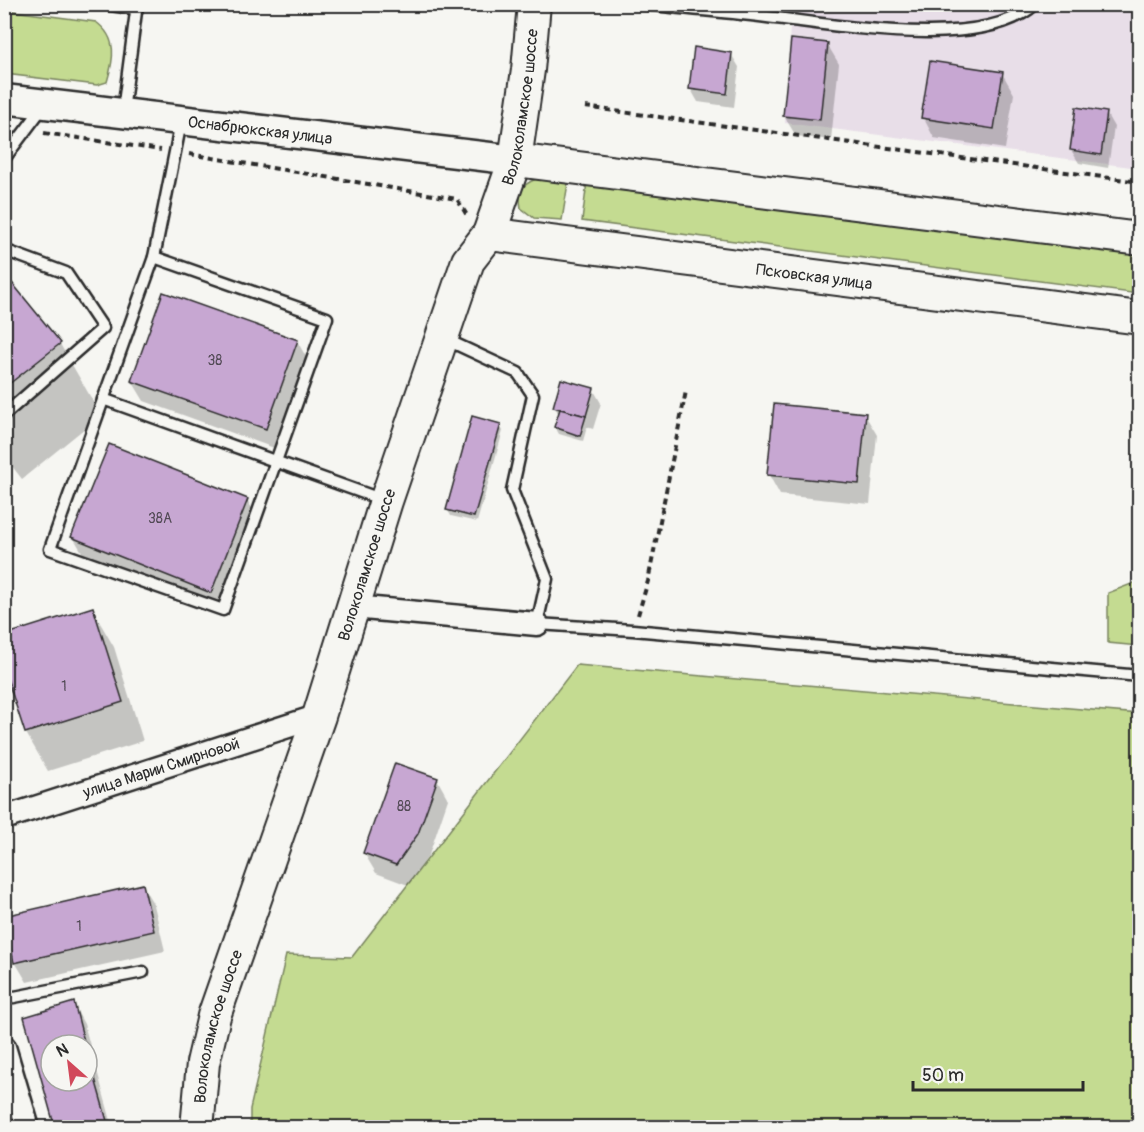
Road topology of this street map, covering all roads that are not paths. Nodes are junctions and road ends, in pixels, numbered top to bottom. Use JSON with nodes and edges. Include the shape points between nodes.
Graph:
{"nodes":[{"id":1,"x":104,"y":4,"type":"edge"},
{"id":2,"x":534,"y":4,"type":"edge"},
{"id":3,"x":645,"y":4,"type":"edge"},
{"id":4,"x":1035,"y":4,"type":"edge"},
{"id":5,"x":137,"y":7,"type":"edge"},
{"id":6,"x":4,"y":99,"type":"edge"},
{"id":7,"x":45,"y":105,"type":"junction"},
{"id":8,"x":123,"y":115,"type":"junction"},
{"id":9,"x":181,"y":122,"type":"junction"},
{"id":10,"x":4,"y":159,"type":"edge"},
{"id":11,"x":515,"y":160,"type":"junction"},
{"id":12,"x":489,"y":234,"type":"junction"},
{"id":13,"x":1140,"y":239,"type":"edge"},
{"id":14,"x":4,"y":250,"type":"edge"},
{"id":15,"x":154,"y":256,"type":"junction"},
{"id":16,"x":1140,"y":318,"type":"edge"},
{"id":17,"x":442,"y":338,"type":"junction"},
{"id":18,"x":103,"y":399,"type":"junction"},
{"id":19,"x":4,"y":415,"type":"edge"},
{"id":20,"x":276,"y":460,"type":"junction"},
{"id":21,"x":386,"y":501,"type":"junction"},
{"id":22,"x":353,"y":607,"type":"junction"},
{"id":23,"x":537,"y":624,"type":"junction"},
{"id":24,"x":1140,"y":676,"type":"edge"},
{"id":25,"x":319,"y":716,"type":"junction"},
{"id":26,"x":4,"y":818,"type":"edge"},
{"id":27,"x":143,"y":972,"type":"dead end"},
{"id":28,"x":4,"y":999,"type":"edge"},
{"id":29,"x":4,"y":1047,"type":"edge"},
{"id":30,"x":28,"y":1128,"type":"edge"},
{"id":31,"x":197,"y":1128,"type":"edge"}],
"edges":[{"from":1,"to":5,"type":"lane"},
{"from":2,"to":11,"type":"main road","name":"Волоколамское шоссе"},
{"from":3,"to":4,"type":"lane","via":[[920,32],[983,28],[1012,19]]},
{"from":5,"to":8,"type":"lane"},
{"from":6,"to":7,"type":"street","name":"Оснабрюкская улица"},
{"from":7,"to":8,"type":"street","name":"Оснабрюкская улица"},
{"from":7,"to":10,"type":"lane"},
{"from":8,"to":9,"type":"street","name":"Оснабрюкская улица"},
{"from":9,"to":11,"type":"street","name":"Оснабрюкская улица"},
{"from":9,"to":15,"type":"lane"},
{"from":11,"to":12,"type":"main road","name":"Волоколамское шоссе"},
{"from":11,"to":13,"type":"main road"},
{"from":12,"to":16,"type":"main road","name":"Псковская улица"},
{"from":12,"to":17,"type":"main road","name":"Волоколамское шоссе","via":[[468,261]]},
{"from":14,"to":19,"type":"lane","via":[[66,273],[104,328]]},
{"from":15,"to":18,"type":"lane"},
{"from":15,"to":20,"type":"lane","via":[[327,318]]},
{"from":17,"to":21,"type":"main road","name":"Волоколамское шоссе"},
{"from":17,"to":23,"type":"lane","via":[[518,373],[533,395],[512,490],[547,579]]},
{"from":18,"to":20,"type":"lane"},
{"from":18,"to":20,"type":"lane","via":[[50,549],[223,610]]},
{"from":20,"to":21,"type":"lane"},
{"from":21,"to":22,"type":"main road","name":"Волоколамское шоссе"},
{"from":22,"to":23,"type":"street"},
{"from":22,"to":25,"type":"main road","name":"Волоколамское шоссе"},
{"from":23,"to":24,"type":"lane"},
{"from":25,"to":26,"type":"street","name":"улица Марии Смирновой"},
{"from":25,"to":31,"type":"main road","name":"Волоколамское шоссе","via":[[212,1024],[200,1079]]},
{"from":27,"to":28,"type":"lane"},
{"from":29,"to":30,"type":"street"}]}
